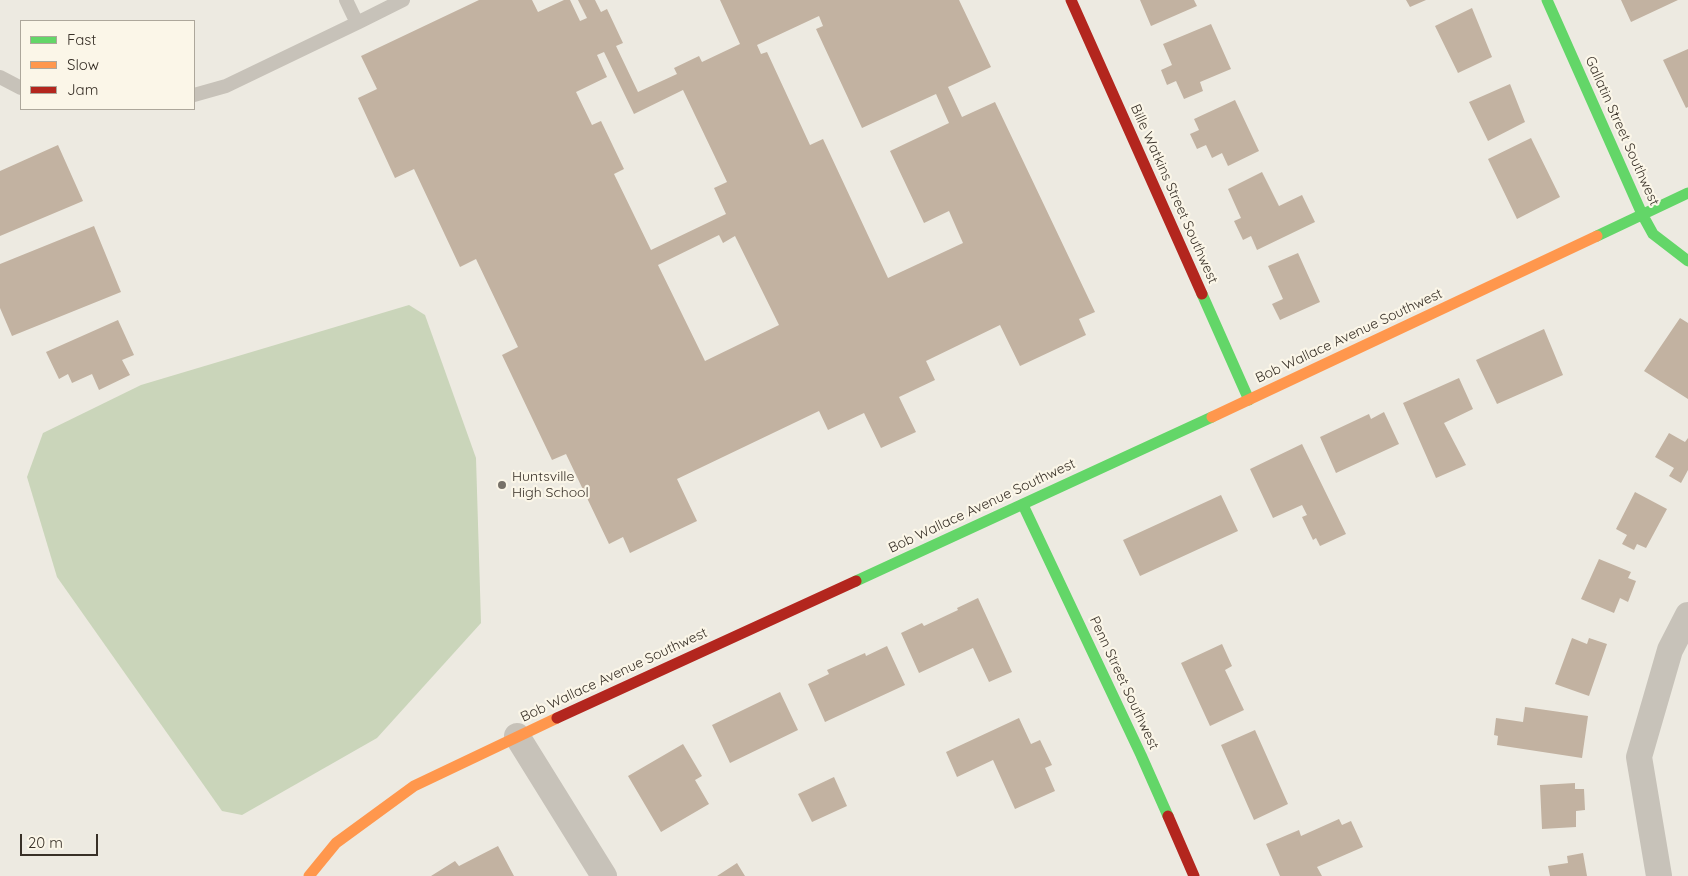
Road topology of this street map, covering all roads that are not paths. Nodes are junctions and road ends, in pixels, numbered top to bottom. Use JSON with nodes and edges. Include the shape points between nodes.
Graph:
{"nodes":[{"id":1,"x":346,"y":0,"type":"edge"},
{"id":2,"x":403,"y":0,"type":"edge"},
{"id":3,"x":1071,"y":0,"type":"edge"},
{"id":4,"x":1547,"y":0,"type":"edge"},
{"id":5,"x":357,"y":23,"type":"junction"},
{"id":6,"x":0,"y":77,"type":"edge"},
{"id":7,"x":20,"y":87,"type":"edge"},
{"id":8,"x":195,"y":95,"type":"edge"},
{"id":9,"x":1688,"y":193,"type":"edge"},
{"id":10,"x":1642,"y":214,"type":"junction"},
{"id":11,"x":1688,"y":261,"type":"edge"},
{"id":12,"x":1249,"y":400,"type":"junction"},
{"id":13,"x":1023,"y":505,"type":"junction"},
{"id":14,"x":1688,"y":615,"type":"edge"},
{"id":15,"x":517,"y":736,"type":"junction"},
{"id":16,"x":309,"y":876,"type":"edge"},
{"id":17,"x":604,"y":876,"type":"edge"},
{"id":18,"x":1194,"y":876,"type":"edge"},
{"id":19,"x":1659,"y":876,"type":"edge"}],
"edges":[{"from":1,"to":5,"type":"lane"},
{"from":2,"to":5,"type":"lane"},
{"from":3,"to":12,"type":"main road","name":"Bille Watkins Street Southwest"},
{"from":4,"to":10,"type":"main road","name":"Gallatin Street Southwest"},
{"from":5,"to":8,"type":"lane","via":[[226,86]]},
{"from":6,"to":7,"type":"lane"},
{"from":9,"to":10,"type":"main road","name":"Bob Wallace Avenue Southwest"},
{"from":10,"to":11,"type":"main road","name":"Gallatin Street Southwest","via":[[1653,234]]},
{"from":10,"to":12,"type":"main road","name":"Bob Wallace Avenue Southwest"},
{"from":12,"to":13,"type":"main road","name":"Bob Wallace Avenue Southwest"},
{"from":13,"to":15,"type":"main road","name":"Bob Wallace Avenue Southwest"},
{"from":13,"to":18,"type":"main road","name":"Penn Street Southwest"},
{"from":14,"to":19,"type":"street","via":[[1670,650],[1639,757]]},
{"from":15,"to":16,"type":"main road","name":"Bob Wallace Avenue Southwest","via":[[414,786],[336,843]]},
{"from":15,"to":17,"type":"street"}]}
